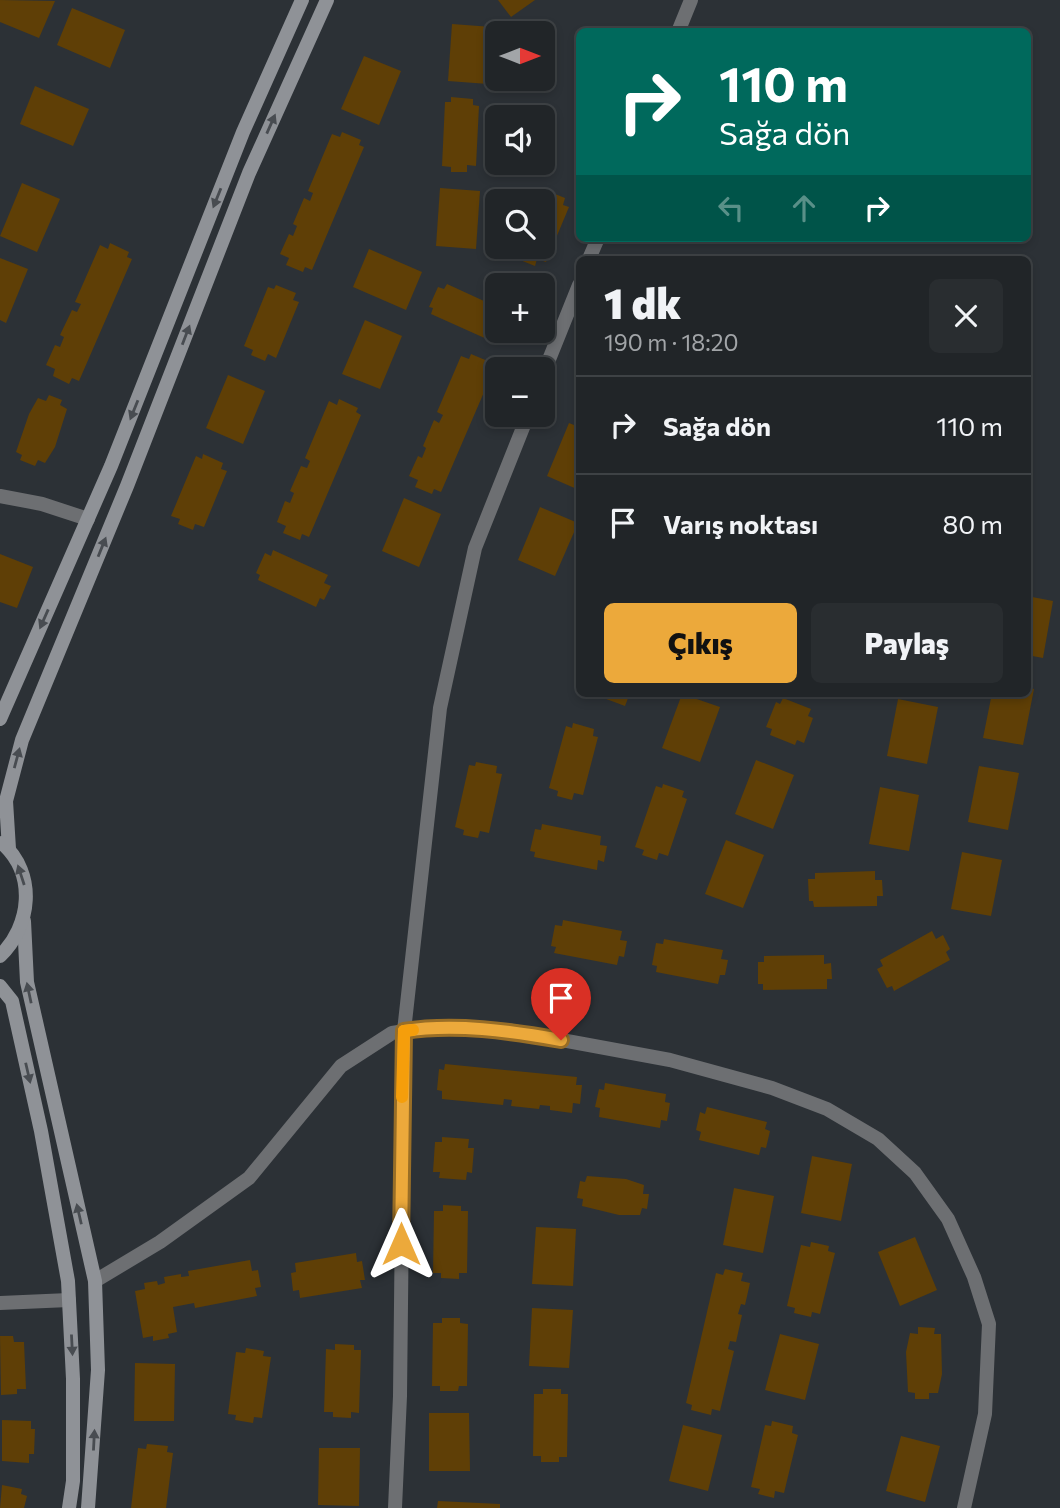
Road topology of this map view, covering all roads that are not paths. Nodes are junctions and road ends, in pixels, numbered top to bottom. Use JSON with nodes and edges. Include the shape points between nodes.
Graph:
{"nodes":[{"id":1,"x":302,"y":0,"type":"edge"},
{"id":2,"x":327,"y":0,"type":"edge"},
{"id":3,"x":691,"y":0,"type":"edge"},
{"id":4,"x":680,"y":28,"type":"edge"},
{"id":5,"x":576,"y":292,"type":"edge"},
{"id":6,"x":550,"y":357,"type":"edge"},
{"id":7,"x":523,"y":427,"type":"edge"},
{"id":8,"x":0,"y":496,"type":"edge"},
{"id":9,"x":88,"y":519,"type":"junction"},
{"id":10,"x":0,"y":719,"type":"edge"},
{"id":11,"x":4,"y":845,"type":"edge"},
{"id":12,"x":24,"y":921,"type":"junction"},
{"id":13,"x":0,"y":956,"type":"edge"},
{"id":14,"x":0,"y":986,"type":"edge"},
{"id":15,"x":404,"y":1031,"type":"junction"},
{"id":16,"x":94,"y":1281,"type":"junction"},
{"id":17,"x":69,"y":1300,"type":"junction"},
{"id":18,"x":0,"y":1303,"type":"edge"},
{"id":19,"x":69,"y":1508,"type":"edge"},
{"id":20,"x":88,"y":1508,"type":"edge"},
{"id":21,"x":395,"y":1508,"type":"edge"},
{"id":22,"x":964,"y":1508,"type":"edge"}],
"edges":[{"from":1,"to":9,"type":"street","one_way":true,"via":[[243,132]]},
{"from":11,"to":2,"type":"street","one_way":true,"via":[[6,800],[22,740],[249,173]]},
{"from":3,"to":4,"type":"street"},
{"from":5,"to":6,"type":"street"},
{"from":7,"to":15,"type":"street","via":[[475,548],[440,708]]},
{"from":8,"to":9,"type":"street"},
{"from":9,"to":10,"type":"street","one_way":true},
{"from":12,"to":11,"type":"street","one_way":true,"via":[[27,895],[22,871]]},
{"from":12,"to":13,"type":"street"},
{"from":16,"to":12,"type":"street","one_way":true,"via":[[27,982]]},
{"from":14,"to":17,"type":"street","one_way":true,"via":[[12,1001],[41,1131]]},
{"from":15,"to":16,"type":"street","via":[[392,1033],[341,1066],[249,1178],[160,1242]]},
{"from":15,"to":21,"type":"street"},
{"from":15,"to":22,"type":"street","via":[[507,1030],[670,1060],[772,1088],[827,1109],[878,1139],[915,1173],[948,1219],[989,1324],[985,1414]]},
{"from":20,"to":16,"type":"street","one_way":true,"via":[[98,1370]]},
{"from":17,"to":18,"type":"street"},
{"from":17,"to":19,"type":"street","one_way":true,"via":[[74,1379]]}]}
